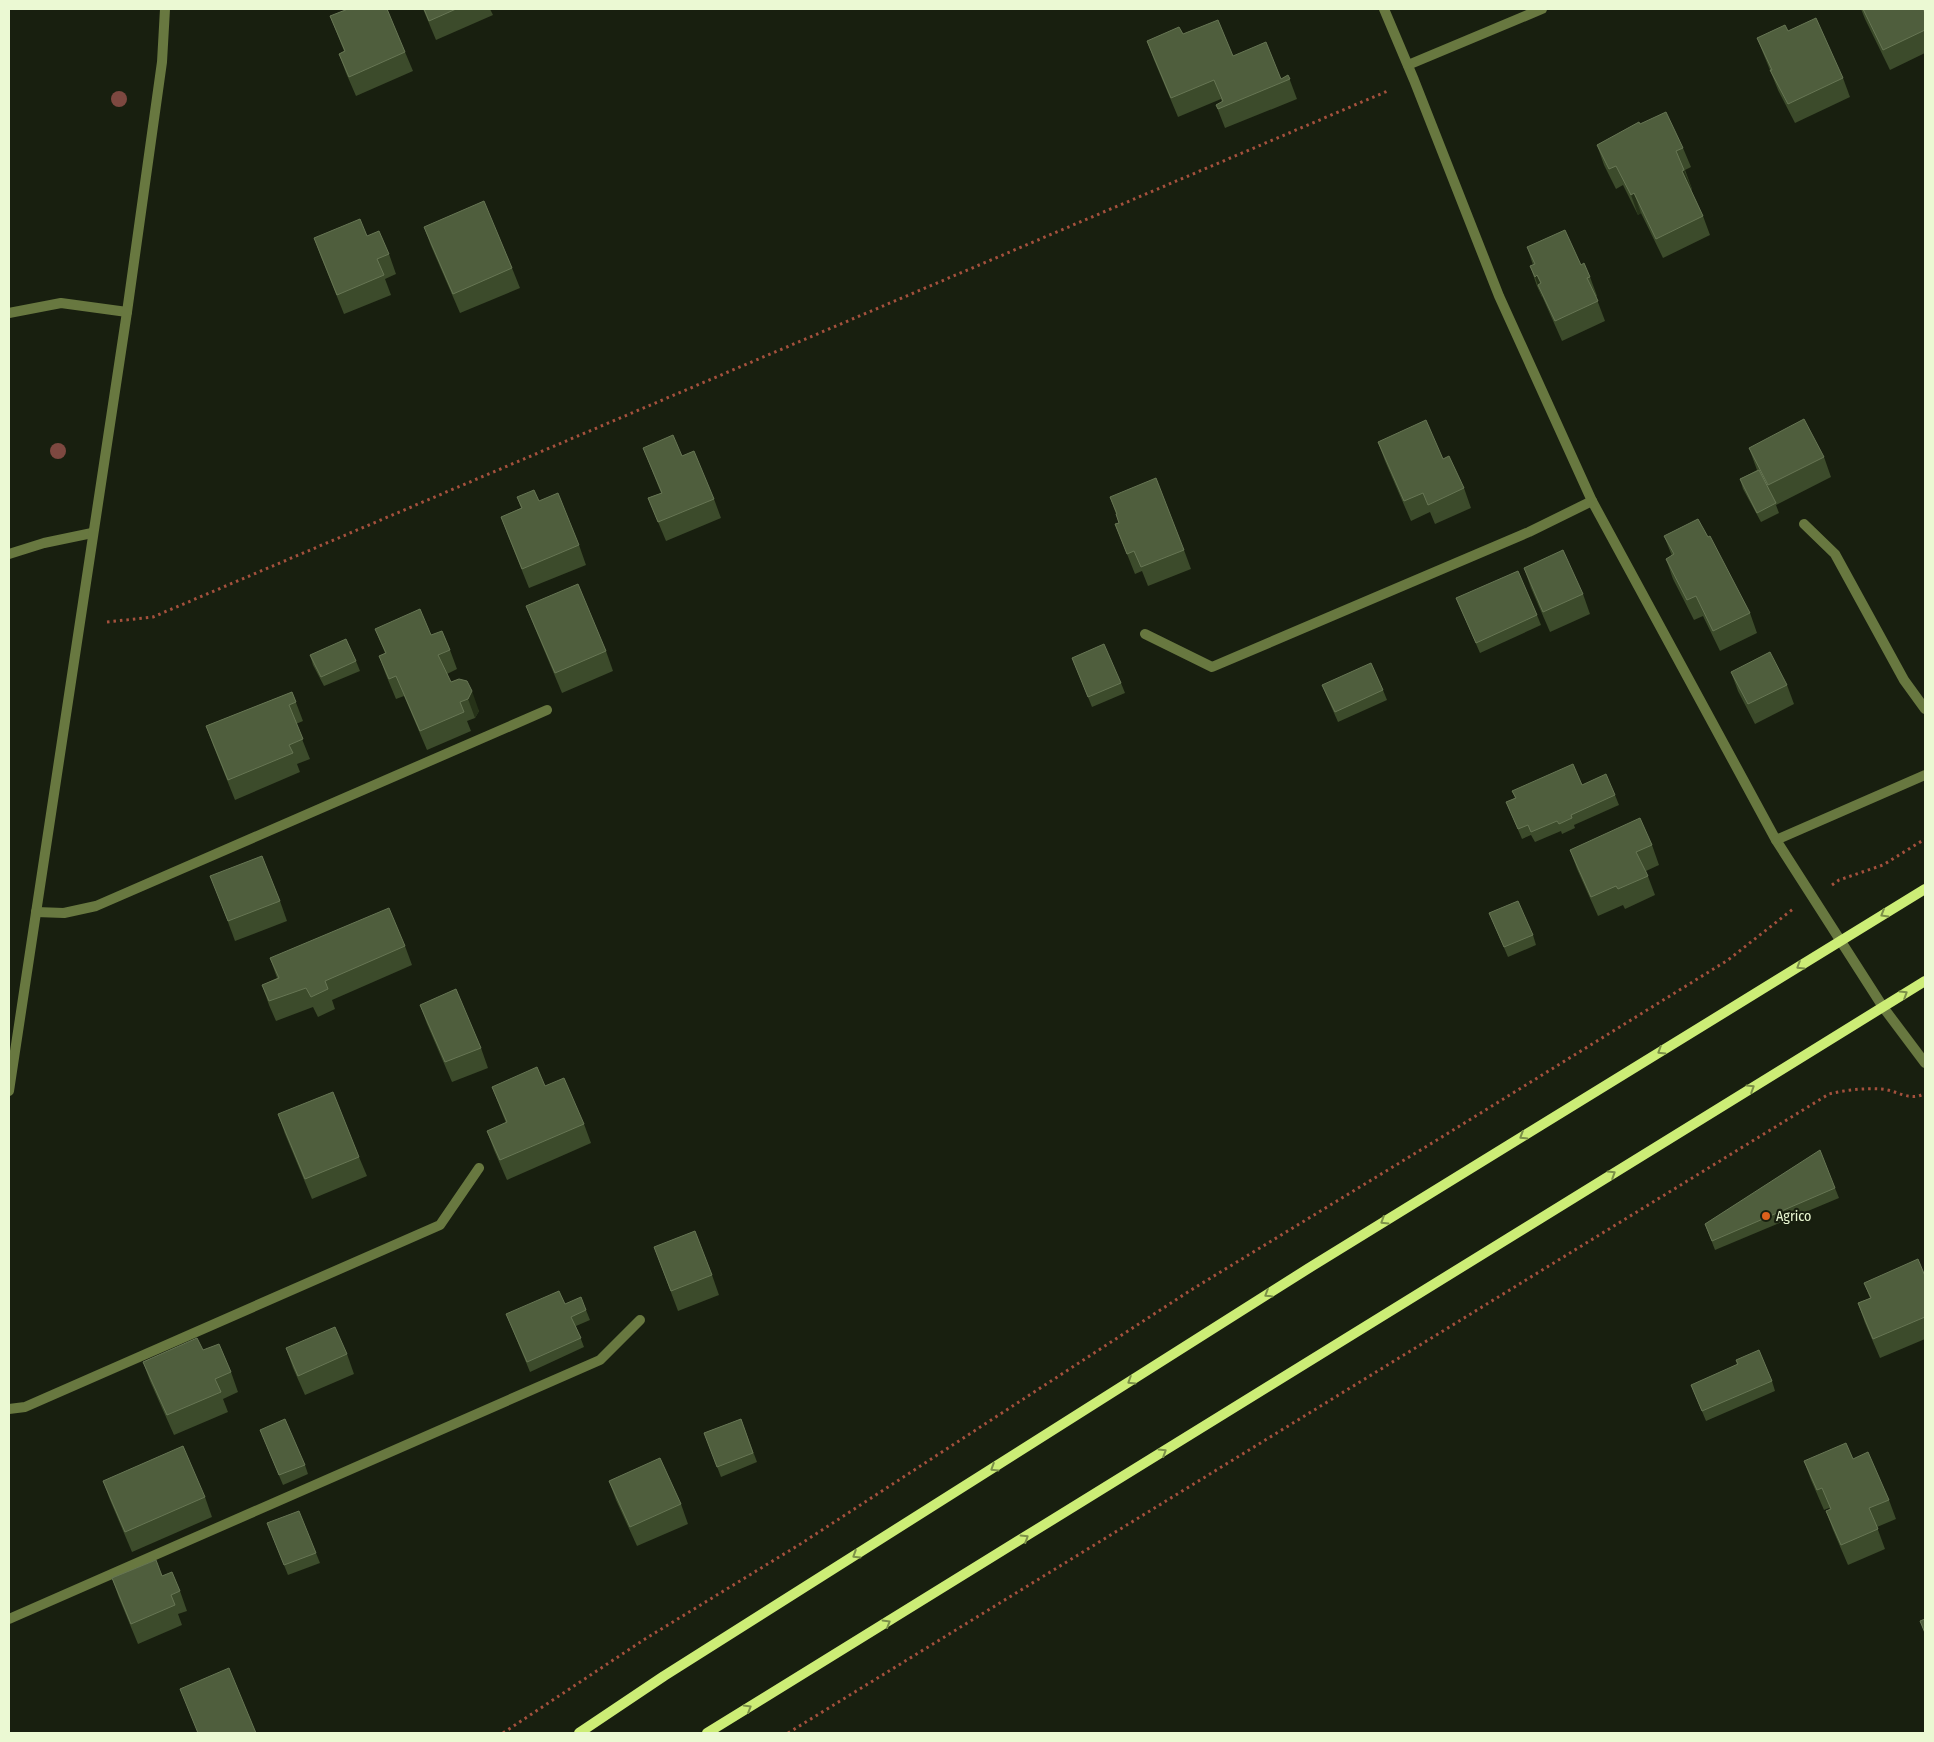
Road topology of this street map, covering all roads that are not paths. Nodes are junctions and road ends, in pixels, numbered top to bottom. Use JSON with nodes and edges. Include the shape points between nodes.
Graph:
{"nodes":[{"id":1,"x":165,"y":9,"type":"edge"},
{"id":2,"x":1384,"y":9,"type":"edge"},
{"id":3,"x":1542,"y":9,"type":"edge"},
{"id":4,"x":1408,"y":65,"type":"junction"},
{"id":5,"x":127,"y":312,"type":"junction"},
{"id":6,"x":9,"y":313,"type":"edge"},
{"id":7,"x":1592,"y":501,"type":"junction"},
{"id":8,"x":1804,"y":524,"type":"dead end"},
{"id":9,"x":92,"y":533,"type":"junction"},
{"id":10,"x":9,"y":554,"type":"edge"},
{"id":11,"x":1146,"y":634,"type":"dead end"},
{"id":12,"x":1925,"y":709,"type":"edge"},
{"id":13,"x":547,"y":710,"type":"dead end"},
{"id":14,"x":1925,"y":775,"type":"edge"},
{"id":15,"x":1776,"y":840,"type":"junction"},
{"id":16,"x":1925,"y":889,"type":"edge"},
{"id":17,"x":36,"y":912,"type":"junction"},
{"id":18,"x":1841,"y":940,"type":"junction"},
{"id":19,"x":1925,"y":981,"type":"edge"},
{"id":20,"x":1883,"y":1007,"type":"junction"},
{"id":21,"x":1925,"y":1063,"type":"edge"},
{"id":22,"x":10,"y":1079,"type":"edge"},
{"id":23,"x":9,"y":1091,"type":"edge"},
{"id":24,"x":479,"y":1168,"type":"dead end"},
{"id":25,"x":640,"y":1320,"type":"dead end"},
{"id":26,"x":9,"y":1408,"type":"edge"},
{"id":27,"x":9,"y":1620,"type":"edge"},
{"id":28,"x":579,"y":1733,"type":"edge"},
{"id":29,"x":707,"y":1733,"type":"edge"}],
"edges":[{"from":1,"to":5,"type":"street","via":[[162,62]]},
{"from":2,"to":4,"type":"street"},
{"from":3,"to":4,"type":"street"},
{"from":4,"to":7,"type":"street","via":[[1499,296]]},
{"from":5,"to":6,"type":"street","via":[[61,303]]},
{"from":5,"to":9,"type":"street"},
{"from":7,"to":11,"type":"street","via":[[1529,532],[1212,667]]},
{"from":7,"to":15,"type":"street"},
{"from":8,"to":12,"type":"street","via":[[1835,554],[1904,680]]},
{"from":9,"to":10,"type":"street","via":[[44,542]]},
{"from":9,"to":17,"type":"street"},
{"from":13,"to":17,"type":"street","via":[[96,906],[64,913]]},
{"from":14,"to":15,"type":"street"},
{"from":15,"to":18,"type":"street"},
{"from":16,"to":18,"type":"main road","one_way":true},
{"from":17,"to":22,"type":"street"},
{"from":18,"to":20,"type":"street"},
{"from":18,"to":28,"type":"main road","one_way":true,"via":[[1309,1268]]},
{"from":20,"to":19,"type":"main road","one_way":true},
{"from":20,"to":21,"type":"street"},
{"from":29,"to":20,"type":"main road","one_way":true},
{"from":22,"to":23,"type":"street"},
{"from":24,"to":26,"type":"street","via":[[440,1225],[25,1407]]},
{"from":25,"to":27,"type":"street","via":[[600,1360]]}]}
